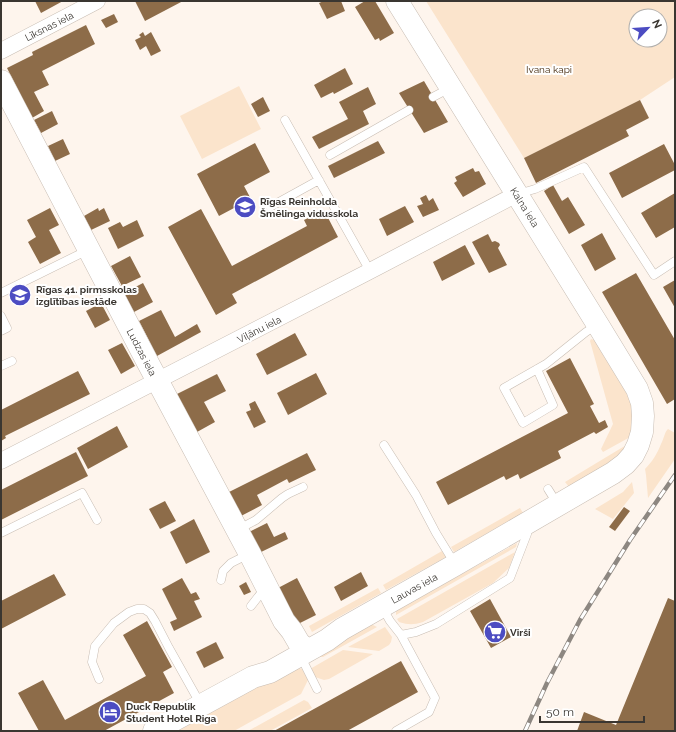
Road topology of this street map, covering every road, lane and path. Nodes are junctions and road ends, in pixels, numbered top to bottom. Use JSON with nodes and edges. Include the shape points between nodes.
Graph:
{"nodes":[{"id":1,"x":97,"y":1,"type":"edge"},
{"id":2,"x":397,"y":1,"type":"edge"},
{"id":3,"x":1,"y":51,"type":"edge"},
{"id":4,"x":1,"y":81,"type":"edge"},
{"id":5,"x":409,"y":110,"type":"dead end"},
{"id":6,"x":285,"y":120,"type":"dead end"},
{"id":7,"x":330,"y":155,"type":"dead end"},
{"id":8,"x":319,"y":180,"type":"junction"},
{"id":9,"x":517,"y":194,"type":"junction"},
{"id":10,"x":270,"y":207,"type":"dead end"},
{"id":11,"x":89,"y":250,"type":"junction"},
{"id":12,"x":675,"y":261,"type":"edge"},
{"id":13,"x":370,"y":271,"type":"junction"},
{"id":14,"x":1,"y":293,"type":"edge"},
{"id":15,"x":1,"y":316,"type":"edge"},
{"id":16,"x":598,"y":325,"type":"junction"},
{"id":17,"x":1,"y":331,"type":"edge"},
{"id":18,"x":12,"y":361,"type":"dead end"},
{"id":19,"x":1,"y":366,"type":"edge"},
{"id":20,"x":537,"y":369,"type":"junction"},
{"id":21,"x":158,"y":381,"type":"junction"},
{"id":22,"x":644,"y":416,"type":"joint"},
{"id":23,"x":384,"y":445,"type":"dead end"},
{"id":24,"x":1,"y":461,"type":"edge"},
{"id":25,"x":303,"y":487,"type":"dead end"},
{"id":26,"x":97,"y":520,"type":"dead end"},
{"id":27,"x":531,"y":521,"type":"junction"},
{"id":28,"x":237,"y":530,"type":"junction"},
{"id":29,"x":1,"y":533,"type":"edge"},
{"id":30,"x":250,"y":554,"type":"junction"},
{"id":31,"x":455,"y":565,"type":"junction"},
{"id":32,"x":221,"y":580,"type":"dead end"},
{"id":33,"x":266,"y":586,"type":"junction"},
{"id":34,"x":251,"y":606,"type":"dead end"},
{"id":35,"x":382,"y":606,"type":"junction"},
{"id":36,"x":284,"y":621,"type":"junction"},
{"id":37,"x":402,"y":635,"type":"junction"},
{"id":38,"x":307,"y":650,"type":"junction"},
{"id":39,"x":253,"y":677,"type":"junction"},
{"id":40,"x":99,"y":679,"type":"dead end"},
{"id":41,"x":317,"y":689,"type":"dead end"},
{"id":42,"x":202,"y":705,"type":"junction"},
{"id":43,"x":154,"y":731,"type":"edge"},
{"id":44,"x":396,"y":731,"type":"edge"}],
"edges":[{"from":1,"to":3,"type":"street","name":"Līksnas iela"},
{"from":2,"to":9,"type":"street","name":"Kalna iela","via":[[442,92]]},
{"from":4,"to":11,"type":"street","name":"Ludzas iela"},
{"from":5,"to":7,"type":"lane"},
{"from":6,"to":8,"type":"lane"},
{"from":8,"to":10,"type":"lane"},
{"from":8,"to":13,"type":"lane"},
{"from":9,"to":12,"type":"lane","via":[[535,189],[584,167],[654,275]]},
{"from":9,"to":13,"type":"street","name":"Viļānu iela"},
{"from":9,"to":16,"type":"street","name":"Kalna iela"},
{"from":11,"to":14,"type":"lane"},
{"from":11,"to":21,"type":"street","name":"Ludzas iela"},
{"from":13,"to":21,"type":"street","name":"Viļānu iela"},
{"from":15,"to":17,"type":"lane","via":[[6,328]]},
{"from":16,"to":20,"type":"lane"},
{"from":16,"to":22,"type":"street","name":"Kalna iela","via":[[637,389]]},
{"from":18,"to":19,"type":"lane"},
{"from":20,"to":20,"type":"lane","via":[[504,388],[523,423],[553,405]]},
{"from":21,"to":24,"type":"street","name":"Viļānu iela"},
{"from":21,"to":28,"type":"street","name":"Ludzas iela"},
{"from":22,"to":27,"type":"street","name":"Lauvas iela","via":[[638,445],[625,464],[613,473],[553,497]]},
{"from":23,"to":31,"type":"lane"},
{"from":25,"to":28,"type":"lane","via":[[288,494],[256,520]]},
{"from":26,"to":29,"type":"lane","via":[[82,493]]},
{"from":27,"to":31,"type":"street","name":"Lauvas iela"},
{"from":27,"to":37,"type":"lane","via":[[510,578],[436,624]]},
{"from":28,"to":30,"type":"street","name":"Ludzas iela"},
{"from":30,"to":32,"type":"lane","via":[[223,570]]},
{"from":30,"to":33,"type":"street","name":"Ludzas iela"},
{"from":31,"to":35,"type":"street","name":"Lauvas iela"},
{"from":33,"to":34,"type":"lane"},
{"from":33,"to":36,"type":"street","name":"Ludzas iela"},
{"from":35,"to":37,"type":"lane","via":[[390,622]]},
{"from":35,"to":38,"type":"street","name":"Lauvas iela"},
{"from":36,"to":38,"type":"street","name":"Ludzas iela"},
{"from":36,"to":39,"type":"street","via":[[280,648],[272,663]]},
{"from":37,"to":44,"type":"lane","via":[[435,698],[429,712]]},
{"from":38,"to":39,"type":"street","name":"Lauvas iela","via":[[270,672]]},
{"from":38,"to":41,"type":"lane","via":[[302,659]]},
{"from":39,"to":42,"type":"street","name":"Lauvas iela"},
{"from":40,"to":42,"type":"lane","via":[[92,662],[95,646],[114,623],[129,612],[144,609],[155,621]]},
{"from":42,"to":43,"type":"street","name":"Lauvas iela"}]}
